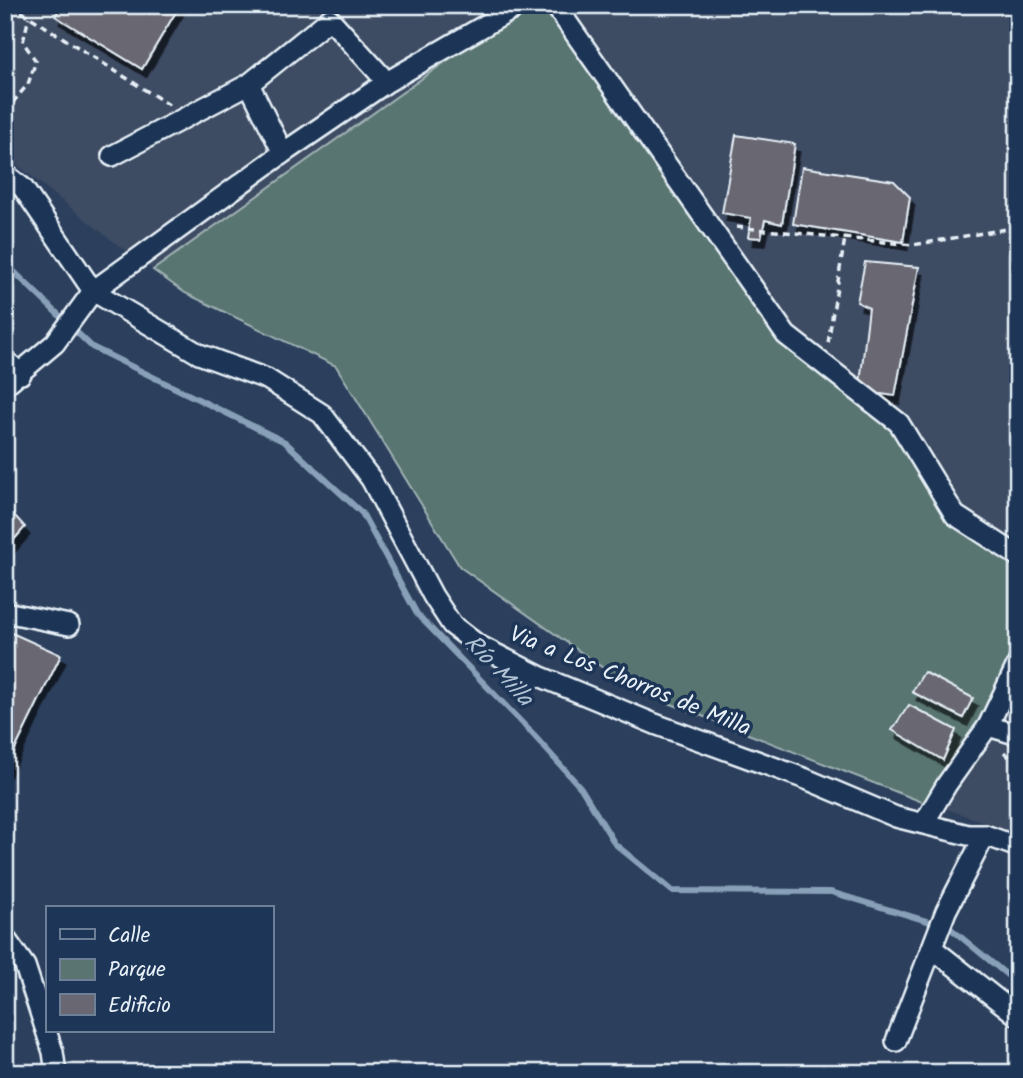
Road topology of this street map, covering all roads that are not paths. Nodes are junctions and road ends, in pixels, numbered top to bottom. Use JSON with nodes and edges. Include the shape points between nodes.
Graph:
{"nodes":[{"id":1,"x":520,"y":5,"type":"edge"},
{"id":2,"x":555,"y":5,"type":"edge"},
{"id":3,"x":387,"y":82,"type":"junction"},
{"id":4,"x":249,"y":84,"type":"junction"},
{"id":5,"x":283,"y":153,"type":"junction"},
{"id":6,"x":111,"y":156,"type":"dead end"},
{"id":7,"x":5,"y":174,"type":"edge"},
{"id":8,"x":93,"y":291,"type":"junction"},
{"id":9,"x":5,"y":360,"type":"edge"},
{"id":10,"x":13,"y":380,"type":"edge"},
{"id":11,"x":1018,"y":556,"type":"edge"},
{"id":12,"x":5,"y":612,"type":"edge"},
{"id":13,"x":69,"y":625,"type":"dead end"},
{"id":14,"x":1018,"y":663,"type":"edge"},
{"id":15,"x":988,"y":726,"type":"junction"},
{"id":16,"x":1018,"y":735,"type":"edge"},
{"id":17,"x":924,"y":823,"type":"junction"},
{"id":18,"x":985,"y":835,"type":"junction"},
{"id":19,"x":1018,"y":847,"type":"edge"},
{"id":20,"x":5,"y":938,"type":"edge"},
{"id":21,"x":934,"y":943,"type":"junction"},
{"id":22,"x":1018,"y":1016,"type":"edge"},
{"id":23,"x":46,"y":1031,"type":"edge"},
{"id":24,"x":46,"y":1032,"type":"edge"},
{"id":25,"x":896,"y":1041,"type":"dead end"},
{"id":26,"x":56,"y":1073,"type":"edge"}],
"edges":[{"from":1,"to":3,"type":"street"},
{"from":2,"to":11,"type":"street","via":[[786,335],[899,423],[955,515]]},
{"from":3,"to":4,"type":"street","via":[[330,19]]},
{"from":3,"to":5,"type":"street"},
{"from":4,"to":5,"type":"street"},
{"from":4,"to":6,"type":"street"},
{"from":5,"to":8,"type":"street"},
{"from":7,"to":8,"type":"street","name":"Via a Los Chorros de Milla","via":[[23,188]]},
{"from":8,"to":10,"type":"street","via":[[55,343]]},
{"from":8,"to":17,"type":"street","name":"Via a Los Chorros de Milla","via":[[199,354],[267,379],[322,414],[371,479],[452,625],[478,645],[655,724],[896,817]]},
{"from":9,"to":10,"type":"street"},
{"from":12,"to":13,"type":"street"},
{"from":14,"to":15,"type":"street"},
{"from":15,"to":16,"type":"street"},
{"from":15,"to":17,"type":"street"},
{"from":17,"to":18,"type":"street","name":"Via a Los Chorros de Milla"},
{"from":18,"to":19,"type":"street","name":"Via a Los Chorros de Milla"},
{"from":18,"to":21,"type":"street"},
{"from":20,"to":23,"type":"street","via":[[25,967]]},
{"from":21,"to":22,"type":"street"},
{"from":21,"to":25,"type":"street"},
{"from":24,"to":26,"type":"street"}]}
